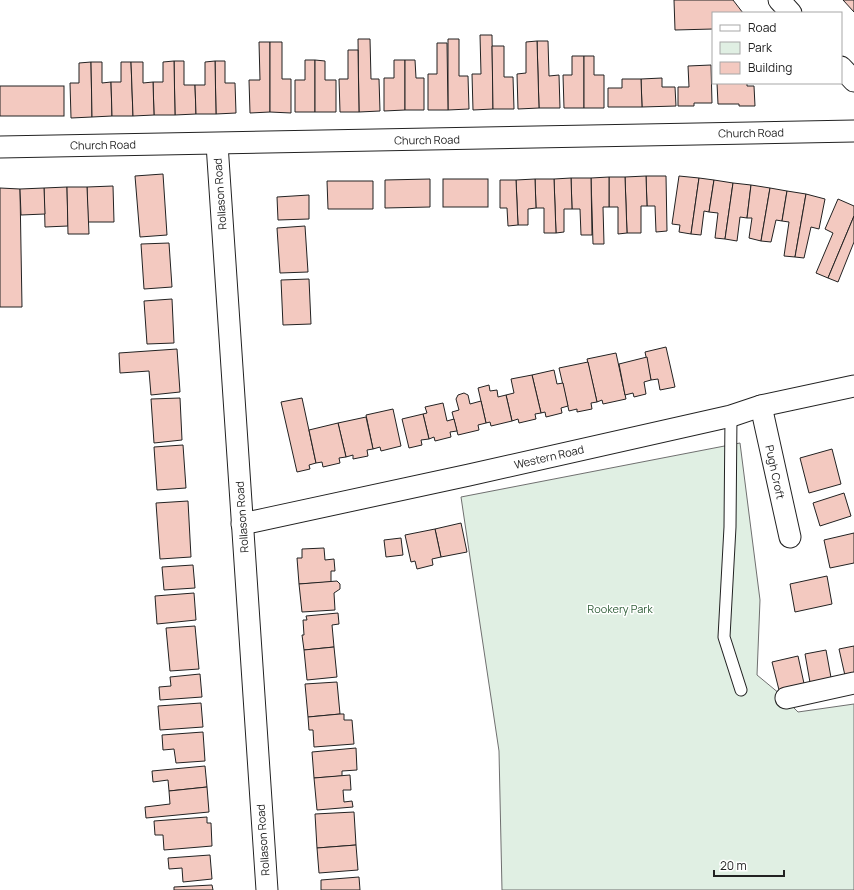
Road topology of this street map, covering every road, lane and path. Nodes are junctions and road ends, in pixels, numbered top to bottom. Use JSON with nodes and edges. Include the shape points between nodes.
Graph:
{"nodes":[{"id":1,"x":779,"y":0,"type":"edge"},
{"id":2,"x":790,"y":12,"type":"edge"},
{"id":3,"x":842,"y":68,"type":"edge"},
{"id":4,"x":854,"y":81,"type":"edge"},
{"id":5,"x":854,"y":131,"type":"edge"},
{"id":6,"x":217,"y":144,"type":"junction"},
{"id":7,"x":0,"y":147,"type":"edge"},
{"id":8,"x":854,"y":386,"type":"edge"},
{"id":9,"x":761,"y":406,"type":"junction"},
{"id":10,"x":731,"y":416,"type":"junction"},
{"id":11,"x":242,"y":524,"type":"junction"},
{"id":12,"x":790,"y":537,"type":"dead end"},
{"id":13,"x":854,"y":683,"type":"edge"},
{"id":14,"x":741,"y":690,"type":"dead end"},
{"id":15,"x":786,"y":698,"type":"dead end"},
{"id":16,"x":267,"y":890,"type":"edge"}],
"edges":[{"from":1,"to":2,"type":"street"},
{"from":3,"to":4,"type":"street"},
{"from":5,"to":6,"type":"street","name":"Church Road"},
{"from":6,"to":7,"type":"street","name":"Church Road"},
{"from":6,"to":11,"type":"street","name":"Rollason Road"},
{"from":8,"to":9,"type":"street","name":"Western Road"},
{"from":9,"to":10,"type":"street","name":"Western Road"},
{"from":9,"to":12,"type":"street","name":"Pugh Croft"},
{"from":10,"to":11,"type":"street","name":"Western Road"},
{"from":10,"to":14,"type":"lane","via":[[730,527],[724,637]]},
{"from":11,"to":16,"type":"street","name":"Rollason Road"},
{"from":13,"to":15,"type":"street"}]}
